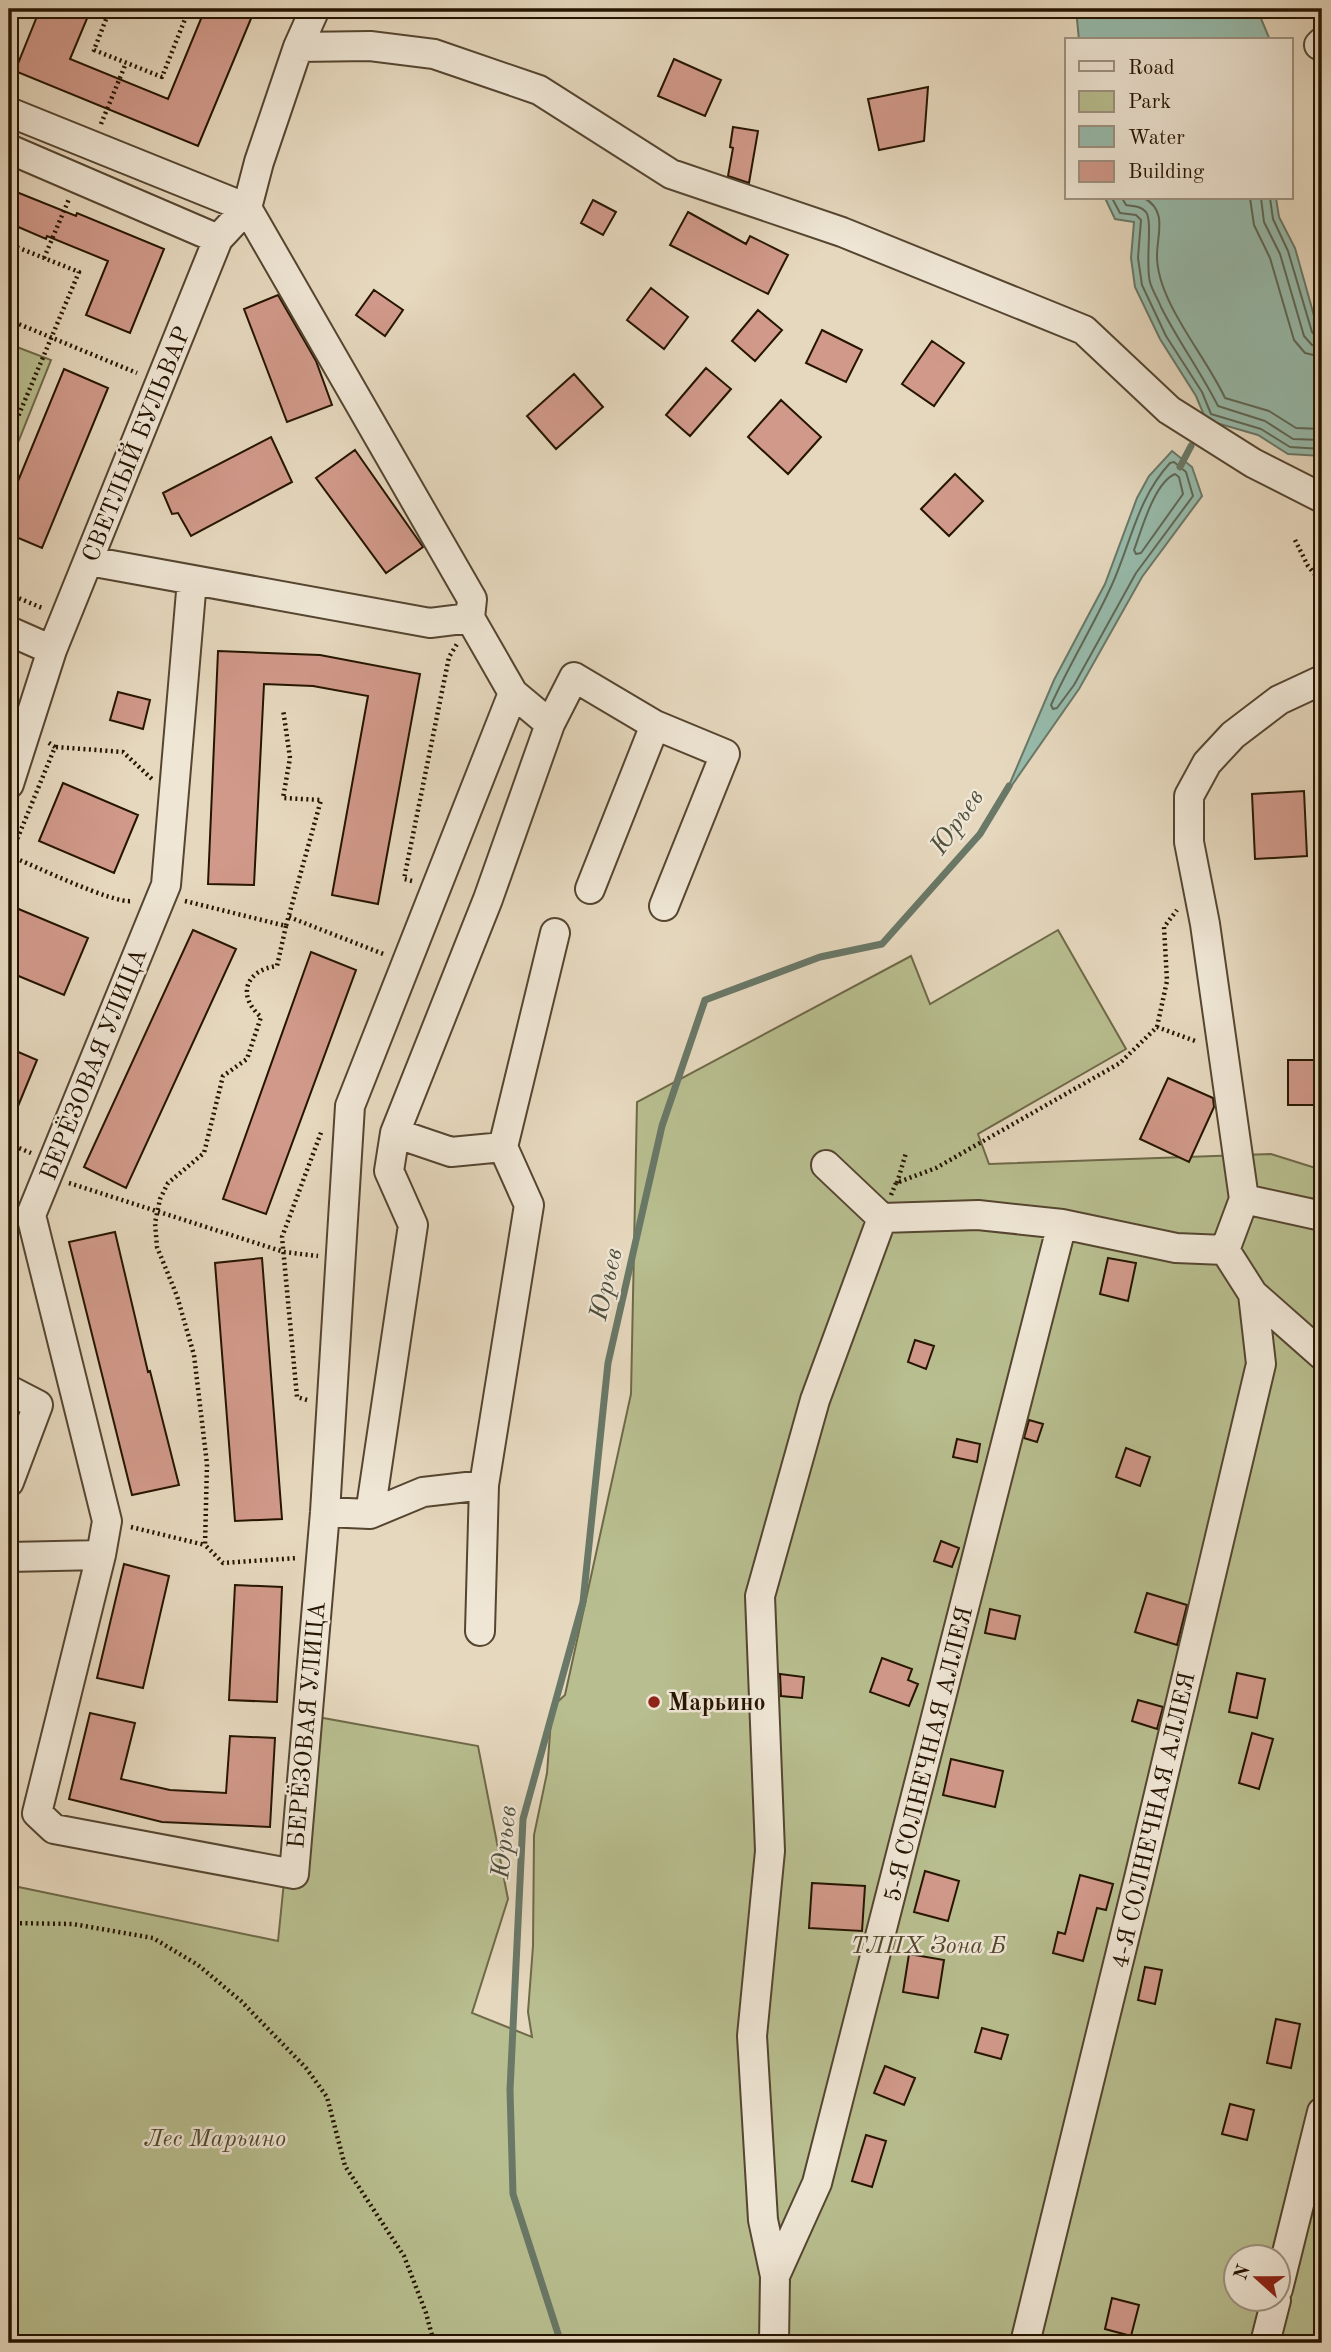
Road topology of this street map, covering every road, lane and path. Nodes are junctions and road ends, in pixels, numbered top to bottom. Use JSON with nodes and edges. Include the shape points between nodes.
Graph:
{"nodes":[{"id":1,"x":110,"y":9,"type":"edge"},
{"id":2,"x":189,"y":9,"type":"edge"},
{"id":3,"x":316,"y":9,"type":"edge"},
{"id":4,"x":298,"y":47,"type":"junction"},
{"id":5,"x":126,"y":63,"type":"junction"},
{"id":6,"x":9,"y":112,"type":"edge"},
{"id":7,"x":102,"y":123,"type":"dead end"},
{"id":8,"x":9,"y":149,"type":"edge"},
{"id":9,"x":72,"y":192,"type":"dead end"},
{"id":10,"x":247,"y":208,"type":"junction"},
{"id":11,"x":218,"y":239,"type":"junction"},
{"id":12,"x":9,"y":258,"type":"edge"},
{"id":13,"x":44,"y":258,"type":"junction"},
{"id":14,"x":9,"y":320,"type":"edge"},
{"id":15,"x":51,"y":338,"type":"junction"},
{"id":16,"x":160,"y":383,"type":"junction"},
{"id":17,"x":9,"y":438,"type":"edge"},
{"id":18,"x":1322,"y":498,"type":"edge"},
{"id":19,"x":1295,"y":540,"type":"dead end"},
{"id":20,"x":89,"y":561,"type":"junction"},
{"id":21,"x":192,"y":580,"type":"junction"},
{"id":22,"x":1322,"y":583,"type":"edge"},
{"id":23,"x":9,"y":594,"type":"edge"},
{"id":24,"x":65,"y":618,"type":"junction"},
{"id":25,"x":470,"y":618,"type":"junction"},
{"id":26,"x":9,"y":631,"type":"edge"},
{"id":27,"x":52,"y":650,"type":"junction"},
{"id":28,"x":1322,"y":680,"type":"edge"},
{"id":29,"x":513,"y":693,"type":"junction"},
{"id":30,"x":283,"y":709,"type":"dead end"},
{"id":31,"x":550,"y":724,"type":"junction"},
{"id":32,"x":655,"y":725,"type":"junction"},
{"id":33,"x":55,"y":747,"type":"dead end"},
{"id":34,"x":142,"y":770,"type":"dead end"},
{"id":35,"x":11,"y":772,"type":"edge"},
{"id":36,"x":10,"y":856,"type":"edge"},
{"id":37,"x":1199,"y":881,"type":"junction"},
{"id":38,"x":414,"y":882,"type":"dead end"},
{"id":39,"x":590,"y":889,"type":"dead end"},
{"id":40,"x":161,"y":895,"type":"junction"},
{"id":41,"x":126,"y":902,"type":"dead end"},
{"id":42,"x":664,"y":906,"type":"dead end"},
{"id":43,"x":289,"y":917,"type":"junction"},
{"id":44,"x":286,"y":926,"type":"junction"},
{"id":45,"x":555,"y":933,"type":"dead end"},
{"id":46,"x":396,"y":959,"type":"dead end"},
{"id":47,"x":1157,"y":1027,"type":"junction"},
{"id":48,"x":1222,"y":1051,"type":"junction"},
{"id":49,"x":324,"y":1125,"type":"dead end"},
{"id":50,"x":395,"y":1133,"type":"junction"},
{"id":51,"x":9,"y":1144,"type":"edge"},
{"id":52,"x":503,"y":1147,"type":"junction"},
{"id":53,"x":906,"y":1153,"type":"dead end"},
{"id":54,"x":826,"y":1165,"type":"dead end"},
{"id":55,"x":47,"y":1176,"type":"junction"},
{"id":56,"x":896,"y":1183,"type":"junction"},
{"id":57,"x":1244,"y":1199,"type":"junction"},
{"id":58,"x":156,"y":1211,"type":"junction"},
{"id":59,"x":1322,"y":1216,"type":"edge"},
{"id":60,"x":882,"y":1218,"type":"junction"},
{"id":61,"x":1062,"y":1224,"type":"junction"},
{"id":62,"x":1225,"y":1250,"type":"junction"},
{"id":63,"x":284,"y":1252,"type":"junction"},
{"id":64,"x":340,"y":1258,"type":"junction"},
{"id":65,"x":1253,"y":1294,"type":"junction"},
{"id":66,"x":1322,"y":1355,"type":"edge"},
{"id":67,"x":9,"y":1390,"type":"edge"},
{"id":68,"x":331,"y":1406,"type":"junction"},
{"id":69,"x":9,"y":1482,"type":"edge"},
{"id":70,"x":484,"y":1485,"type":"junction"},
{"id":71,"x":325,"y":1511,"type":"junction"},
{"id":72,"x":370,"y":1514,"type":"junction"},
{"id":73,"x":107,"y":1521,"type":"junction"},
{"id":74,"x":205,"y":1545,"type":"junction"},
{"id":75,"x":101,"y":1555,"type":"junction"},
{"id":76,"x":9,"y":1557,"type":"edge"},
{"id":77,"x":321,"y":1557,"type":"junction"},
{"id":78,"x":480,"y":1631,"type":"dead end"},
{"id":79,"x":9,"y":1923,"type":"edge"},
{"id":80,"x":1322,"y":2112,"type":"edge"},
{"id":81,"x":1290,"y":2244,"type":"edge"},
{"id":82,"x":775,"y":2276,"type":"junction"},
{"id":83,"x":1272,"y":2314,"type":"edge"},
{"id":84,"x":434,"y":2343,"type":"edge"},
{"id":85,"x":774,"y":2343,"type":"edge"},
{"id":86,"x":1025,"y":2343,"type":"edge"},
{"id":87,"x":1265,"y":2343,"type":"edge"}],
"edges":[{"from":1,"to":5,"type":"path","via":[[94,50]]},
{"from":2,"to":5,"type":"path","via":[[162,77]]},
{"from":3,"to":4,"type":"street","name":"СВЕТЛЫЙ БУЛЬВАР"},
{"from":4,"to":10,"type":"street","name":"СВЕТЛЫЙ БУЛЬВАР"},
{"from":4,"to":18,"type":"street","via":[[370,46],[434,54],[539,90],[671,174],[842,232],[1084,330],[1169,410],[1253,463]]},
{"from":5,"to":7,"type":"path"},
{"from":6,"to":10,"type":"street"},
{"from":8,"to":11,"type":"street"},
{"from":9,"to":13,"type":"path"},
{"from":10,"to":11,"type":"street","name":"СВЕТЛЫЙ БУЛЬВАР"},
{"from":10,"to":25,"type":"street","via":[[472,599]]},
{"from":11,"to":16,"type":"street","name":"СВЕТЛЫЙ БУЛЬВАР"},
{"from":12,"to":13,"type":"path","via":[[14,246]]},
{"from":13,"to":15,"type":"path","via":[[79,272]]},
{"from":14,"to":15,"type":"path"},
{"from":15,"to":16,"type":"path"},
{"from":15,"to":17,"type":"path"},
{"from":16,"to":20,"type":"street","name":"СВЕТЛЫЙ БУЛЬВАР"},
{"from":19,"to":22,"type":"path"},
{"from":20,"to":21,"type":"street"},
{"from":20,"to":24,"type":"street","name":"СВЕТЛЫЙ БУЛЬВАР"},
{"from":21,"to":25,"type":"street","via":[[430,623]]},
{"from":21,"to":40,"type":"street","name":"БЕРЁЗОВАЯ УЛИЦА","via":[[166,885]]},
{"from":23,"to":24,"type":"path"},
{"from":24,"to":27,"type":"street","name":"СВЕТЛЫЙ БУЛЬВАР"},
{"from":25,"to":29,"type":"street"},
{"from":25,"to":38,"type":"path","via":[[449,657],[404,879]]},
{"from":26,"to":27,"type":"street"},
{"from":27,"to":35,"type":"street","name":"СВЕТЛЫЙ БУЛЬВАР"},
{"from":28,"to":37,"type":"street","via":[[1279,700],[1233,735],[1207,763],[1189,796],[1189,842]]},
{"from":29,"to":31,"type":"street"},
{"from":29,"to":64,"type":"street","name":"БЕРЁЗОВАЯ УЛИЦА","via":[[350,1106]]},
{"from":30,"to":43,"type":"path","via":[[290,758],[283,799],[321,800]]},
{"from":31,"to":32,"type":"street","via":[[575,677]]},
{"from":31,"to":50,"type":"street","via":[[488,900]]},
{"from":32,"to":39,"type":"street"},
{"from":32,"to":42,"type":"street","via":[[725,754]]},
{"from":33,"to":34,"type":"path","via":[[123,752]]},
{"from":36,"to":41,"type":"path"},
{"from":37,"to":47,"type":"path","via":[[1164,927],[1167,981]]},
{"from":37,"to":48,"type":"street"},
{"from":40,"to":44,"type":"path"},
{"from":40,"to":55,"type":"street","name":"БЕРЁЗОВАЯ УЛИЦА"},
{"from":43,"to":44,"type":"path"},
{"from":43,"to":46,"type":"path"},
{"from":44,"to":58,"type":"path","via":[[277,966],[264,968],[248,983],[251,1009],[261,1017],[247,1059],[223,1076],[204,1153],[168,1183]]},
{"from":45,"to":52,"type":"street"},
{"from":47,"to":48,"type":"path"},
{"from":47,"to":56,"type":"path","via":[[1120,1063],[936,1168]]},
{"from":48,"to":57,"type":"street"},
{"from":49,"to":63,"type":"path","via":[[282,1237]]},
{"from":50,"to":52,"type":"street","via":[[451,1152]]},
{"from":50,"to":72,"type":"street","via":[[389,1171],[413,1224]]},
{"from":51,"to":55,"type":"path","via":[[32,1154]]},
{"from":52,"to":70,"type":"street","via":[[528,1205]]},
{"from":53,"to":56,"type":"path"},
{"from":54,"to":60,"type":"street"},
{"from":55,"to":58,"type":"path"},
{"from":55,"to":73,"type":"street","name":"БЕРЁЗОВАЯ УЛИЦА","via":[[31,1215]]},
{"from":56,"to":60,"type":"path"},
{"from":57,"to":59,"type":"street"},
{"from":57,"to":62,"type":"street"},
{"from":58,"to":63,"type":"path"},
{"from":58,"to":74,"type":"path","via":[[158,1247],[194,1355],[207,1464]]},
{"from":60,"to":61,"type":"street","via":[[978,1215]]},
{"from":60,"to":82,"type":"street","via":[[815,1400],[760,1596],[770,1851],[752,2036],[763,2220]]},
{"from":61,"to":62,"type":"street","via":[[1176,1248]]},
{"from":61,"to":82,"type":"street","name":"5-Я СОЛНЕЧНАЯ АЛЛЕЯ","via":[[817,2183]]},
{"from":62,"to":65,"type":"street"},
{"from":63,"to":64,"type":"path"},
{"from":63,"to":68,"type":"path","via":[[296,1397]]},
{"from":64,"to":68,"type":"street","name":"БЕРЁЗОВАЯ УЛИЦА"},
{"from":65,"to":66,"type":"street"},
{"from":65,"to":86,"type":"street","name":"4-Я СОЛНЕЧНАЯ АЛЛЕЯ","via":[[1261,1364]]},
{"from":67,"to":69,"type":"street","via":[[38,1405]]},
{"from":68,"to":71,"type":"street","name":"БЕРЁЗОВАЯ УЛИЦА"},
{"from":70,"to":72,"type":"street","via":[[423,1492]]},
{"from":70,"to":78,"type":"street"},
{"from":71,"to":72,"type":"street"},
{"from":71,"to":77,"type":"street","name":"БЕРЁЗОВАЯ УЛИЦА"},
{"from":73,"to":74,"type":"path"},
{"from":73,"to":75,"type":"street","name":"БЕРЁЗОВАЯ УЛИЦА"},
{"from":74,"to":77,"type":"path","via":[[222,1563]]},
{"from":75,"to":76,"type":"street"},
{"from":75,"to":77,"type":"street","name":"БЕРЁЗОВАЯ УЛИЦА","via":[[37,1813],[54,1829],[294,1874]]},
{"from":79,"to":84,"type":"path","via":[[73,1924],[153,1938],[198,1965],[241,2001],[306,2068],[327,2097],[345,2166],[404,2256]]},
{"from":80,"to":81,"type":"street"},
{"from":82,"to":85,"type":"street"},
{"from":83,"to":87,"type":"street"}]}
